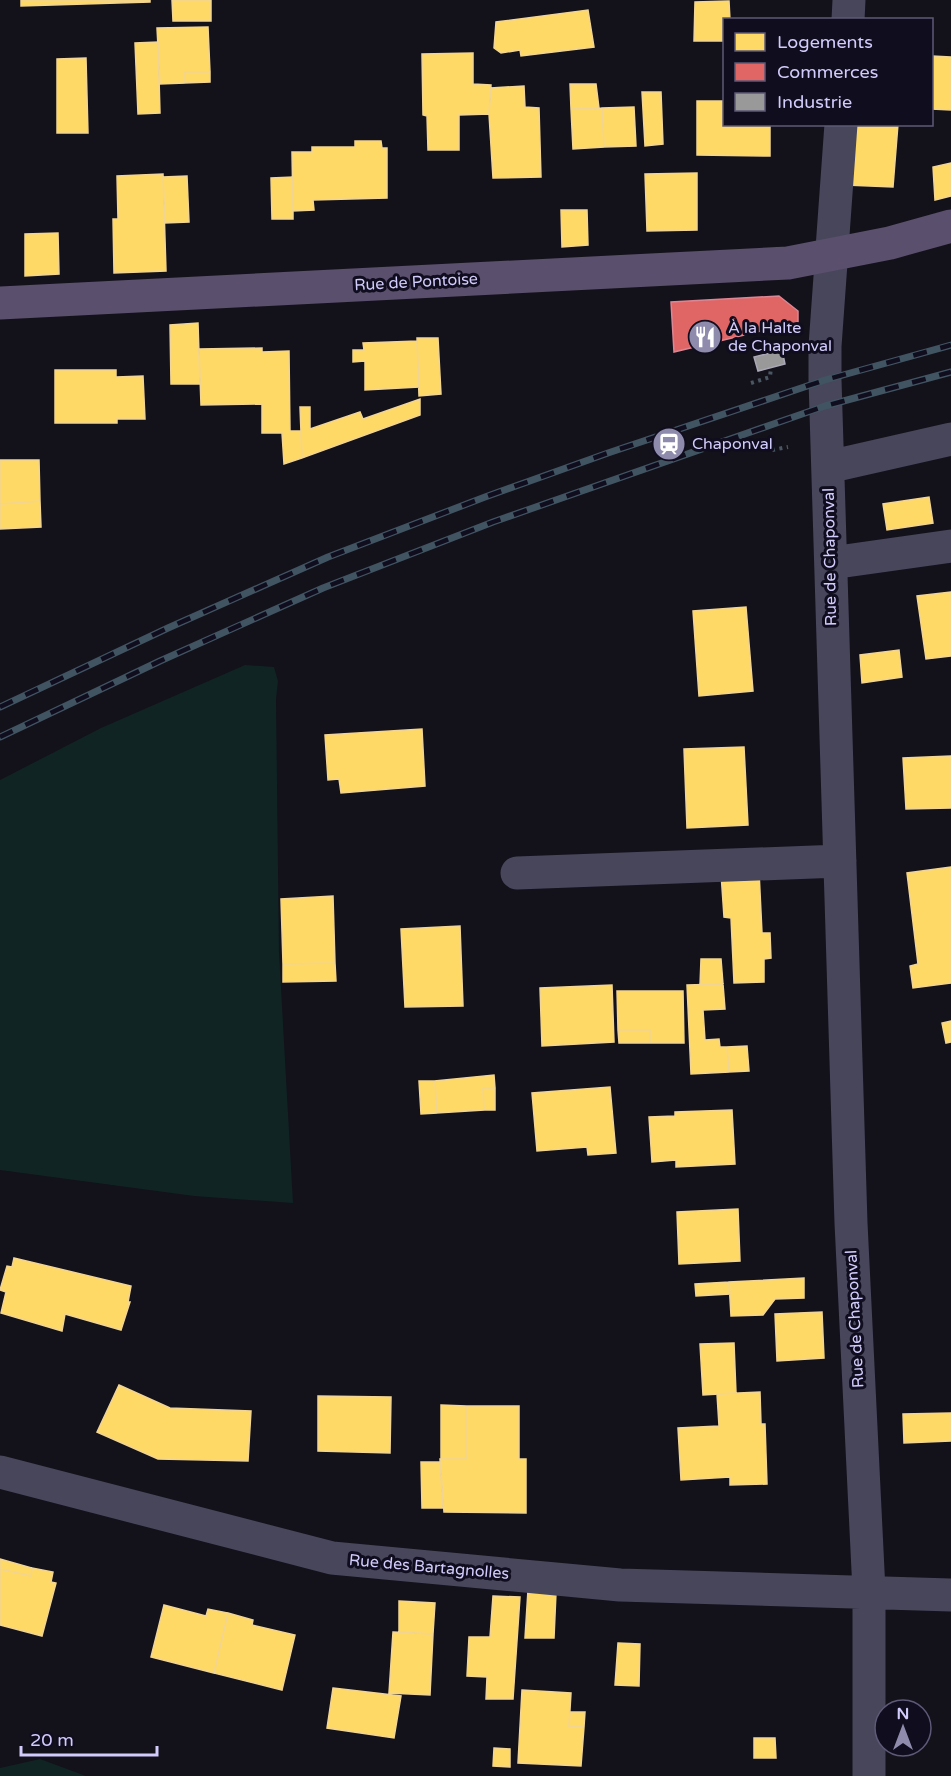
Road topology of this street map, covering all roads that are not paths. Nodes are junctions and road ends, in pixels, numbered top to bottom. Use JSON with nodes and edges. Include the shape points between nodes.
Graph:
{"nodes":[{"id":1,"x":849,"y":0,"type":"edge"},
{"id":2,"x":848,"y":18,"type":"edge"},
{"id":3,"x":841,"y":126,"type":"edge"},
{"id":4,"x":951,"y":226,"type":"edge"},
{"id":5,"x":832,"y":254,"type":"junction"},
{"id":6,"x":0,"y":303,"type":"edge"},
{"id":7,"x":951,"y":439,"type":"edge"},
{"id":8,"x":828,"y":467,"type":"junction"},
{"id":9,"x":951,"y":546,"type":"edge"},
{"id":10,"x":831,"y":563,"type":"junction"},
{"id":11,"x":840,"y":861,"type":"junction"},
{"id":12,"x":517,"y":873,"type":"dead end"},
{"id":13,"x":0,"y":1472,"type":"edge"},
{"id":14,"x":869,"y":1591,"type":"junction"},
{"id":15,"x":951,"y":1595,"type":"edge"},
{"id":16,"x":869,"y":1776,"type":"edge"}],
"edges":[{"from":1,"to":2,"type":"street"},
{"from":3,"to":5,"type":"street","name":"Rue de Chaponval"},
{"from":4,"to":5,"type":"main road","name":"Rue de Pontoise"},
{"from":5,"to":6,"type":"main road","name":"Rue de Pontoise","via":[[788,263]]},
{"from":5,"to":8,"type":"street","name":"Rue de Chaponval","via":[[825,369]]},
{"from":7,"to":8,"type":"street"},
{"from":8,"to":10,"type":"street","name":"Rue de Chaponval"},
{"from":9,"to":10,"type":"street"},
{"from":10,"to":11,"type":"street","name":"Rue de Chaponval"},
{"from":11,"to":12,"type":"street"},
{"from":11,"to":14,"type":"street","name":"Rue de Chaponval","via":[[851,1223]]},
{"from":13,"to":14,"type":"street","name":"Rue des Bartagnolles","via":[[332,1558],[620,1585]]},
{"from":14,"to":15,"type":"street","name":"Rue des Bartagnolles"},
{"from":14,"to":16,"type":"street","name":"Rue de Chaponval"}]}
